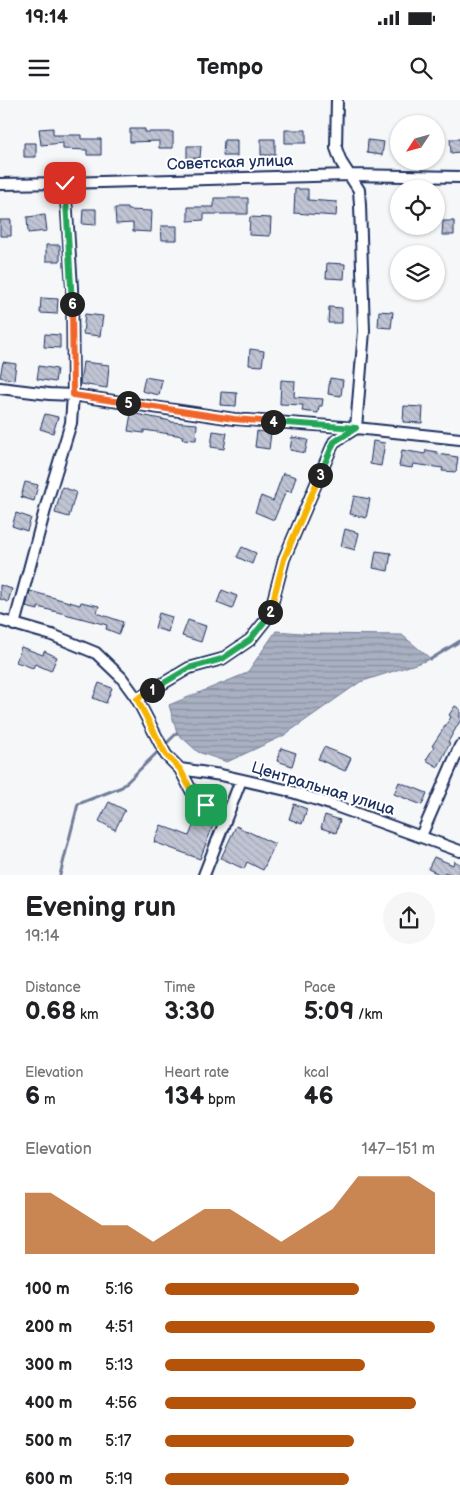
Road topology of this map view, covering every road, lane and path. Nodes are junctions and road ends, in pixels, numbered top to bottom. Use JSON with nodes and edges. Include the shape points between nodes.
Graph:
{"nodes":[{"id":1,"x":337,"y":100,"type":"edge"},
{"id":2,"x":349,"y":175,"type":"junction"},
{"id":3,"x":460,"y":177,"type":"edge"},
{"id":4,"x":65,"y":183,"type":"junction"},
{"id":5,"x":0,"y":184,"type":"edge"},
{"id":6,"x":0,"y":388,"type":"edge"},
{"id":7,"x":73,"y":395,"type":"junction"},
{"id":8,"x":356,"y":428,"type":"junction"},
{"id":9,"x":460,"y":439,"type":"edge"},
{"id":10,"x":0,"y":620,"type":"edge"},
{"id":11,"x":14,"y":625,"type":"junction"},
{"id":12,"x":137,"y":699,"type":"junction"},
{"id":13,"x":460,"y":746,"type":"edge"},
{"id":14,"x":180,"y":769,"type":"junction"},
{"id":15,"x":241,"y":780,"type":"junction"},
{"id":16,"x":227,"y":816,"type":"junction"},
{"id":17,"x":422,"y":836,"type":"junction"},
{"id":18,"x":460,"y":851,"type":"edge"},
{"id":19,"x":204,"y":875,"type":"edge"}],
"edges":[{"from":1,"to":2,"type":"street","via":[[336,148]]},
{"from":2,"to":3,"type":"street","name":"Советская улица"},
{"from":2,"to":4,"type":"street","name":"Советская улица"},
{"from":2,"to":8,"type":"street","via":[[359,190],[364,331]]},
{"from":4,"to":5,"type":"street","name":"Советская улица"},
{"from":4,"to":7,"type":"street","via":[[72,288]]},
{"from":6,"to":7,"type":"street"},
{"from":7,"to":8,"type":"street","via":[[234,419]]},
{"from":7,"to":11,"type":"street","via":[[71,423]]},
{"from":8,"to":9,"type":"street"},
{"from":8,"to":12,"type":"street","via":[[334,442],[284,559],[269,616],[250,640],[222,659],[189,668]]},
{"from":10,"to":11,"type":"street"},
{"from":11,"to":12,"type":"street","via":[[96,653],[121,677]]},
{"from":12,"to":14,"type":"street","via":[[153,734],[166,755]]},
{"from":13,"to":17,"type":"street"},
{"from":14,"to":15,"type":"street","name":"Центральная улица"},
{"from":14,"to":16,"type":"street","via":[[195,798]]},
{"from":15,"to":16,"type":"street"},
{"from":15,"to":17,"type":"street","name":"Центральная улица","via":[[286,790]]},
{"from":16,"to":19,"type":"street"},
{"from":17,"to":18,"type":"street","name":"Центральная улица"}]}
